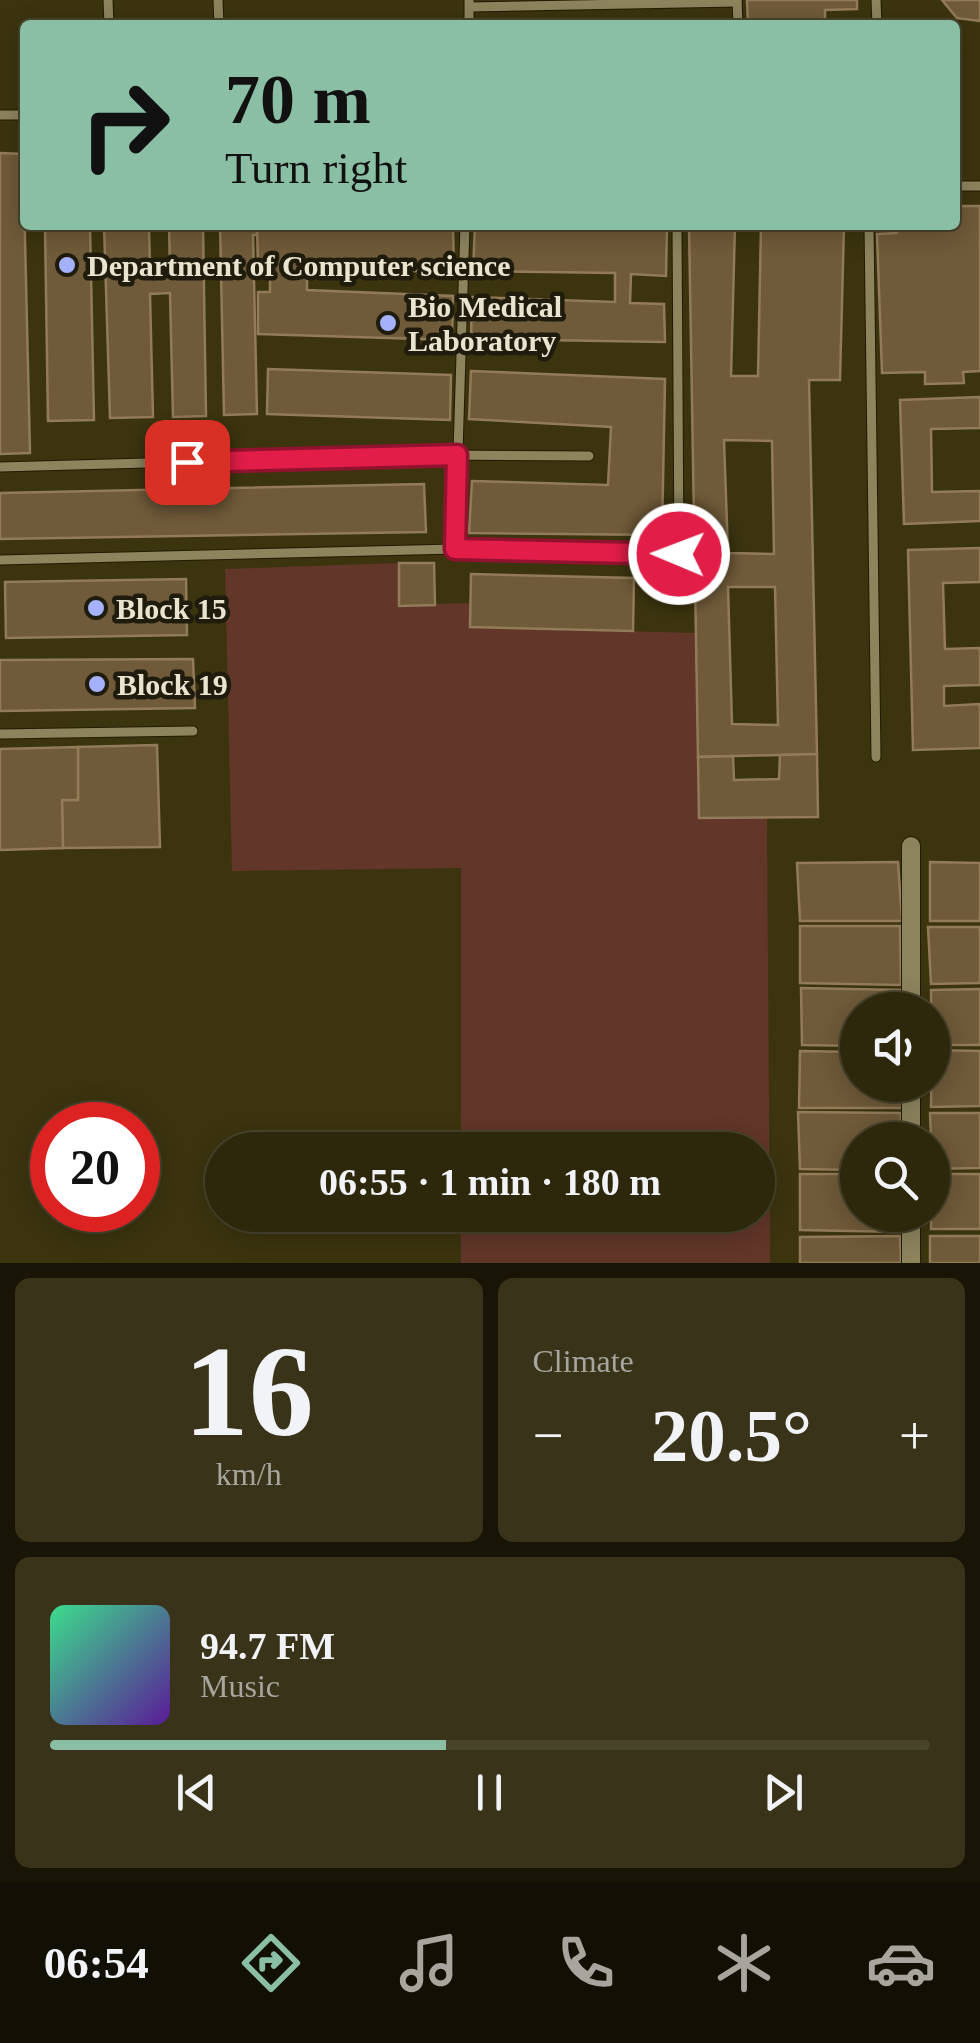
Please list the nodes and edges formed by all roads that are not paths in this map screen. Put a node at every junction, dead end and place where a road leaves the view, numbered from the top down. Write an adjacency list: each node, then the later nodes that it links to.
1 (737, 1): 2 (lane)
2 (470, 3)
3 (465, 230): 6 (lane)
4 (677, 230): 9 (lane)
5 (869, 230): 13 (lane)
6 (457, 455): 7 (lane); 8 (lane); 9 (lane)
7 (589, 456)
8 (0, 468)
9 (455, 549): 10 (lane)
10 (0, 560)
11 (193, 731): 12 (lane)
12 (0, 734)
13 (876, 757)
14 (911, 846): 15 (street)
15 (911, 992)
16 (911, 1232): 17 (street)
17 (911, 1263)

